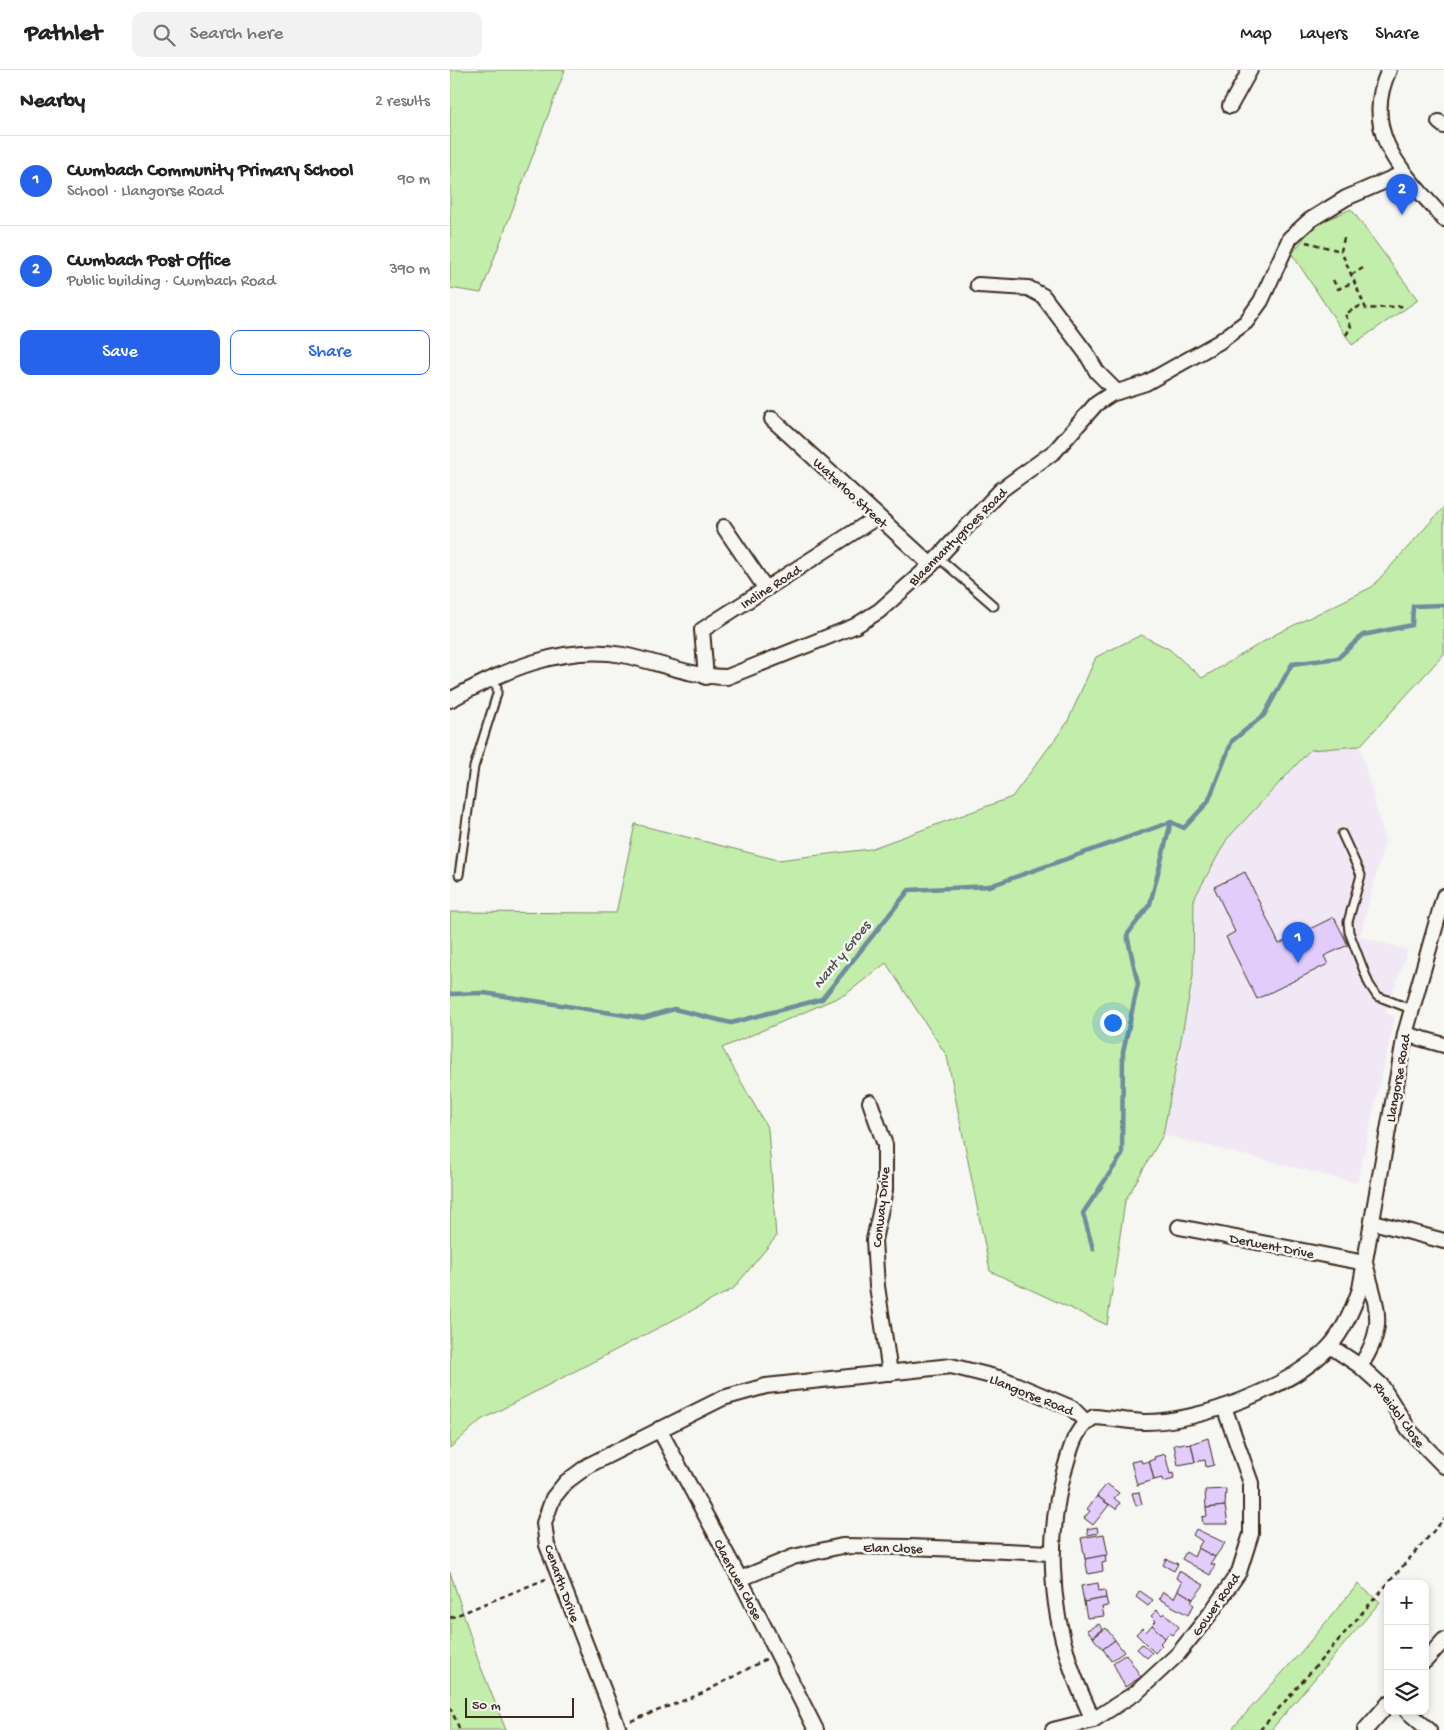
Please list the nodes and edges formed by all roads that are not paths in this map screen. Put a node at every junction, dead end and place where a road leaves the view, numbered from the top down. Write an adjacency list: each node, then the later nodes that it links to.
1 (1250, 70): 3 (street)
2 (1389, 70): 4 (street)
3 (1230, 106)
4 (1404, 173): 5 (street); 7 (street, Blaennantygroes Road)
5 (1444, 219)
6 (978, 285): 7 (street)
7 (1117, 392): 11 (street, Blaennantygroes Road)
8 (772, 419): 9 (street, Waterloo Street)
9 (877, 517): 11 (street, Waterloo Street); 12 (street, Incline Road)
10 (724, 527): 12 (street)
11 (934, 561): 13 (lane); 14 (street, Blaennantygroes Road)
12 (766, 589): 14 (street, Incline Road)
13 (994, 606)
14 (706, 677): 15 (street, Blaennantygroes Road)
15 (491, 678): 16 (street, Blaennantygroes Road); 18 (lane)
16 (450, 700)
17 (1342, 834): 20 (lane)
18 (459, 875)
19 (1444, 896): 20 (street, Llangorse Road)
20 (1411, 1009): 21 (street, Llangorse Road)
21 (1405, 1034): 22 (street); 24 (street, Llangorse Road)
22 (1444, 1045)
23 (870, 1102): 30 (street, Conway Drive)
24 (1373, 1222): 26 (street); 27 (street, Llangorse Road)
25 (1179, 1227): 27 (street, Derwent Drive)
26 (1444, 1241)
27 (1365, 1263): 28 (street, Llangorse Road); 29 (street, Llangorse Road)
28 (1330, 1346): 29 (street, Rheidol Close); 31 (street, Llangorse Road)
29 (1360, 1366): 34 (street, Rheidol Close)
30 (890, 1373): 32 (street, Llangorse Road); 33 (street, Llangorse Road)
31 (1224, 1407): 32 (street, Llangorse Road); 41 (street, Gower Road)
32 (1086, 1422): 35 (street)
33 (659, 1430): 36 (street, Claerwen Close); 42 (street, Cenarth Drive)
34 (1444, 1466)
35 (1052, 1553): 36 (street, Elan Close); 41 (street)
36 (740, 1579): 43 (street, Claerwen Close)
37 (1444, 1640): 38 (street)
38 (1429, 1657)
39 (1384, 1709): 45 (street)
40 (1412, 1715): 46 (street)
41 (1093, 1720): 44 (street, Gower Road)
42 (619, 1728)
43 (816, 1730)
44 (1053, 1730)
45 (1365, 1730)
46 (1429, 1730)

